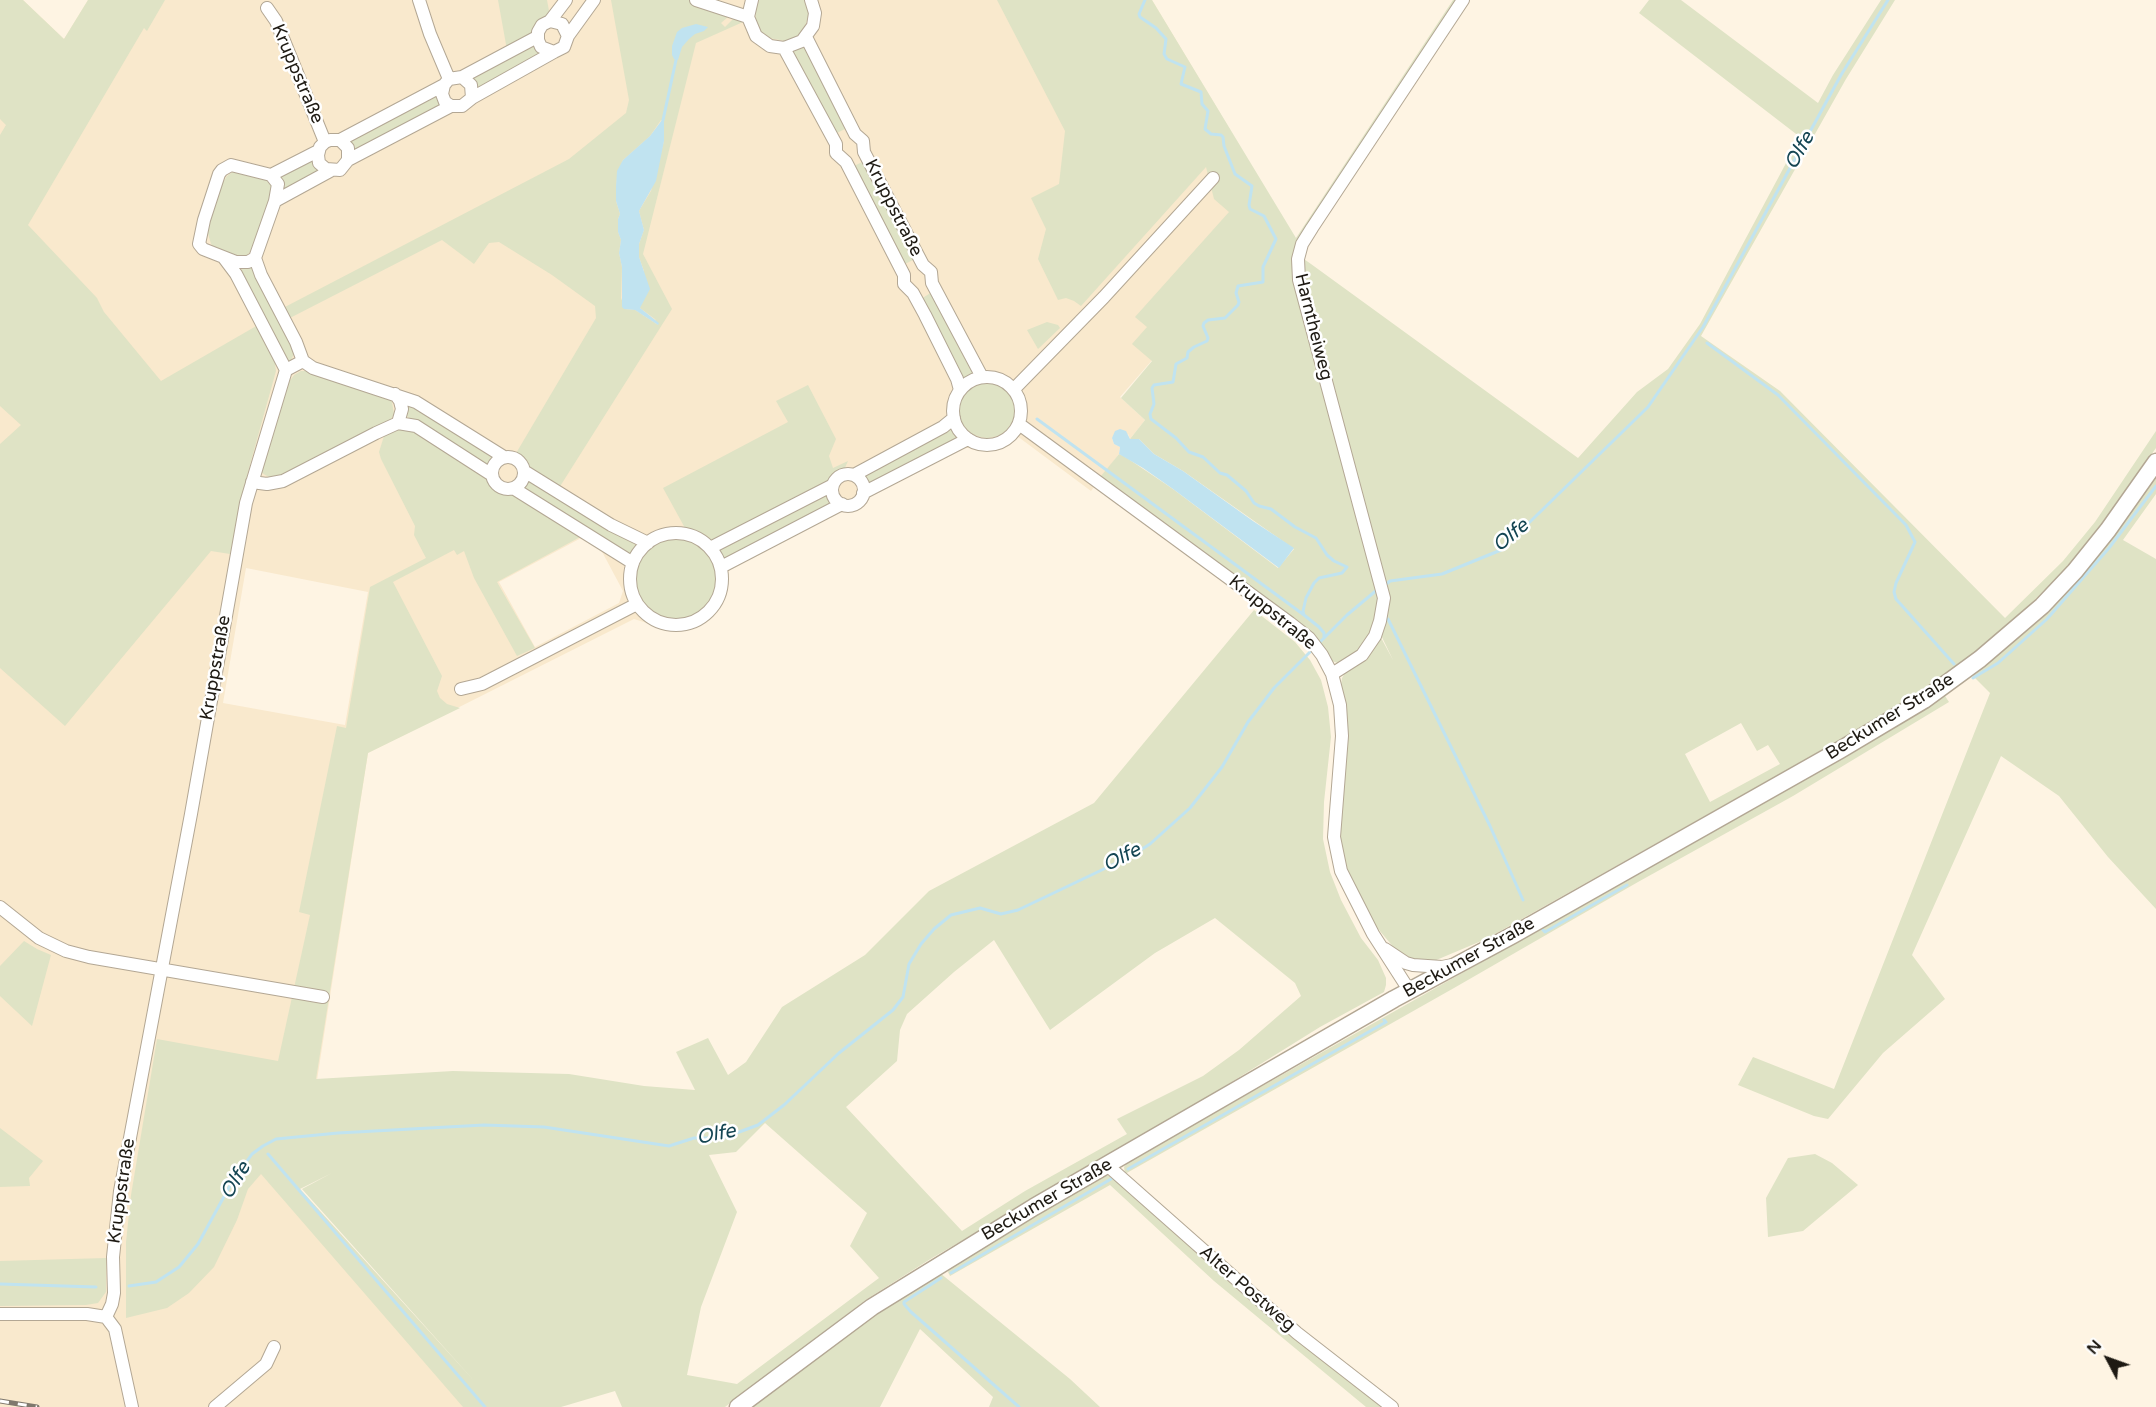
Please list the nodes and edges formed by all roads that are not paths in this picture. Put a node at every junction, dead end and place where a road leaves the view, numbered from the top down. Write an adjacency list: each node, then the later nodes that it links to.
1 (419, 0): 17 (street)
2 (566, 0): 10 (street, Kruppstraße)
3 (594, 0): 11 (street)
4 (696, 0): 9 (street)
5 (753, 0): 9 (street)
6 (811, 0): 13 (street)
7 (1463, 0): 62 (street, Harntheiweg)
8 (267, 8): 23 (street, Kruppstraße)
9 (748, 17): 14 (street)
10 (550, 21): 11 (street); 12 (street, Kruppstraße)
11 (568, 36): 15 (street)
12 (537, 37): 15 (street); 16 (street, Kruppstraße)
13 (806, 37): 14 (street); 20 (street, Kruppstraße)
14 (784, 48): 22 (street, Kruppstraße)
15 (554, 52): 18 (street)
16 (462, 77): 17 (street, Kruppstraße); 18 (street)
17 (446, 82): 19 (street); 21 (street, Kruppstraße)
18 (472, 98): 19 (street)
19 (451, 106): 25 (street)
20 (855, 134): 22 (street); 24 (street, Kruppstraße)
21 (340, 141): 23 (street, Kruppstraße); 25 (street, Kruppstraße)
22 (836, 144): 26 (street, Kruppstraße)
23 (322, 146): 27 (street, Kruppstraße); 28 (street, Kruppstraße)
24 (864, 152): 26 (street, Kruppstraße); 33 (street, Kruppstraße)
25 (348, 160): 27 (street)
26 (846, 162): 34 (street, Kruppstraße)
27 (330, 171): 30 (street)
28 (271, 176): 30 (street); 31 (street)
29 (1213, 178): 40 (street)
30 (275, 201): 32 (street)
31 (223, 258): 32 (street); 38 (street)
32 (255, 258): 37 (street)
33 (923, 265): 34 (street, Kruppstraße); 35 (street, Kruppstraße)
34 (904, 275): 36 (street, Kruppstraße)
35 (932, 283): 36 (street); 39 (street, Kruppstraße)
36 (913, 293): 41 (street, Kruppstraße)
37 (303, 361): 38 (street); 42 (street)
38 (286, 370): 52 (street, Kruppstraße)
39 (981, 377): 40 (street); 41 (street)
40 (1014, 389): 45 (street)
41 (960, 390): 43 (street)
42 (395, 394): 44 (street); 47 (street)
43 (954, 418): 46 (street); 51 (street)
44 (398, 423): 50 (street); 52 (street)
45 (1017, 427): 46 (street); 62 (street, Kruppstraße)
46 (968, 439): 55 (street)
47 (504, 457): 49 (street); 50 (street)
48 (2156, 462): 66 (main road, Beckumer Straße)
49 (524, 471): 54 (street); 57 (street)
50 (492, 475): 54 (street)
51 (854, 475): 53 (street); 55 (street)
52 (252, 482): 67 (street, Kruppstraße)
53 (833, 485): 56 (street); 58 (street)
54 (513, 488): 59 (street)
55 (863, 493): 56 (street)
56 (842, 504): 60 (street)
57 (648, 543): 58 (street); 59 (street)
58 (710, 548): 60 (street)
59 (633, 563): 61 (street)
60 (721, 567): 61 (street)
61 (638, 604): 63 (street)
62 (1332, 674): 65 (street, Kruppstraße)
63 (461, 689)
64 (0, 907): 67 (street)
65 (1381, 946): 66 (street); 68 (street, Kruppstraße)
66 (1461, 963): 68 (main road, Beckumer Straße)
67 (160, 970): 69 (street); 72 (street, Kruppstraße)
68 (1409, 990): 70 (main road, Beckumer Straße)
69 (323, 997)
70 (1107, 1165): 76 (main road, Beckumer Straße); 77 (street, Alter Postweg)
71 (0, 1314): 72 (street)
72 (106, 1317): 74 (street)
73 (274, 1347): 75 (street)
74 (132, 1407)
75 (215, 1407)
76 (738, 1407)
77 (1392, 1407)

